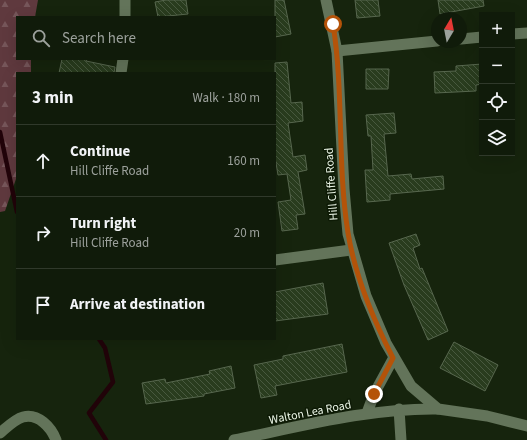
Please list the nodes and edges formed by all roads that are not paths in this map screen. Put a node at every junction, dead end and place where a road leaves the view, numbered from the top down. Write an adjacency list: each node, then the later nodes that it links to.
1 (124, 0): 3 (street)
2 (326, 0): 9 (street, Hill Cliffe Road)
3 (125, 16)
4 (527, 33): 5 (street)
5 (515, 34)
6 (479, 37): 7 (street)
7 (467, 38)
8 (431, 42): 9 (street)
9 (337, 51): 12 (street, Hill Cliffe Road)
10 (124, 60): 11 (street)
11 (121, 72)
12 (351, 250): 13 (street); 14 (street, Hill Cliffe Road)
13 (276, 260)
14 (393, 358): 16 (street, Hill Cliffe Road); 17 (street)
15 (399, 409): 16 (street, Walton Lea Road); 17 (street, Walton Lea Road); 22 (street)
16 (438, 409): 18 (street, Walton Lea Road)
17 (367, 414): 21 (street, Walton Lea Road)
18 (527, 426)
19 (0, 433): 20 (street)
20 (56, 440)
21 (234, 440)
22 (401, 440)

